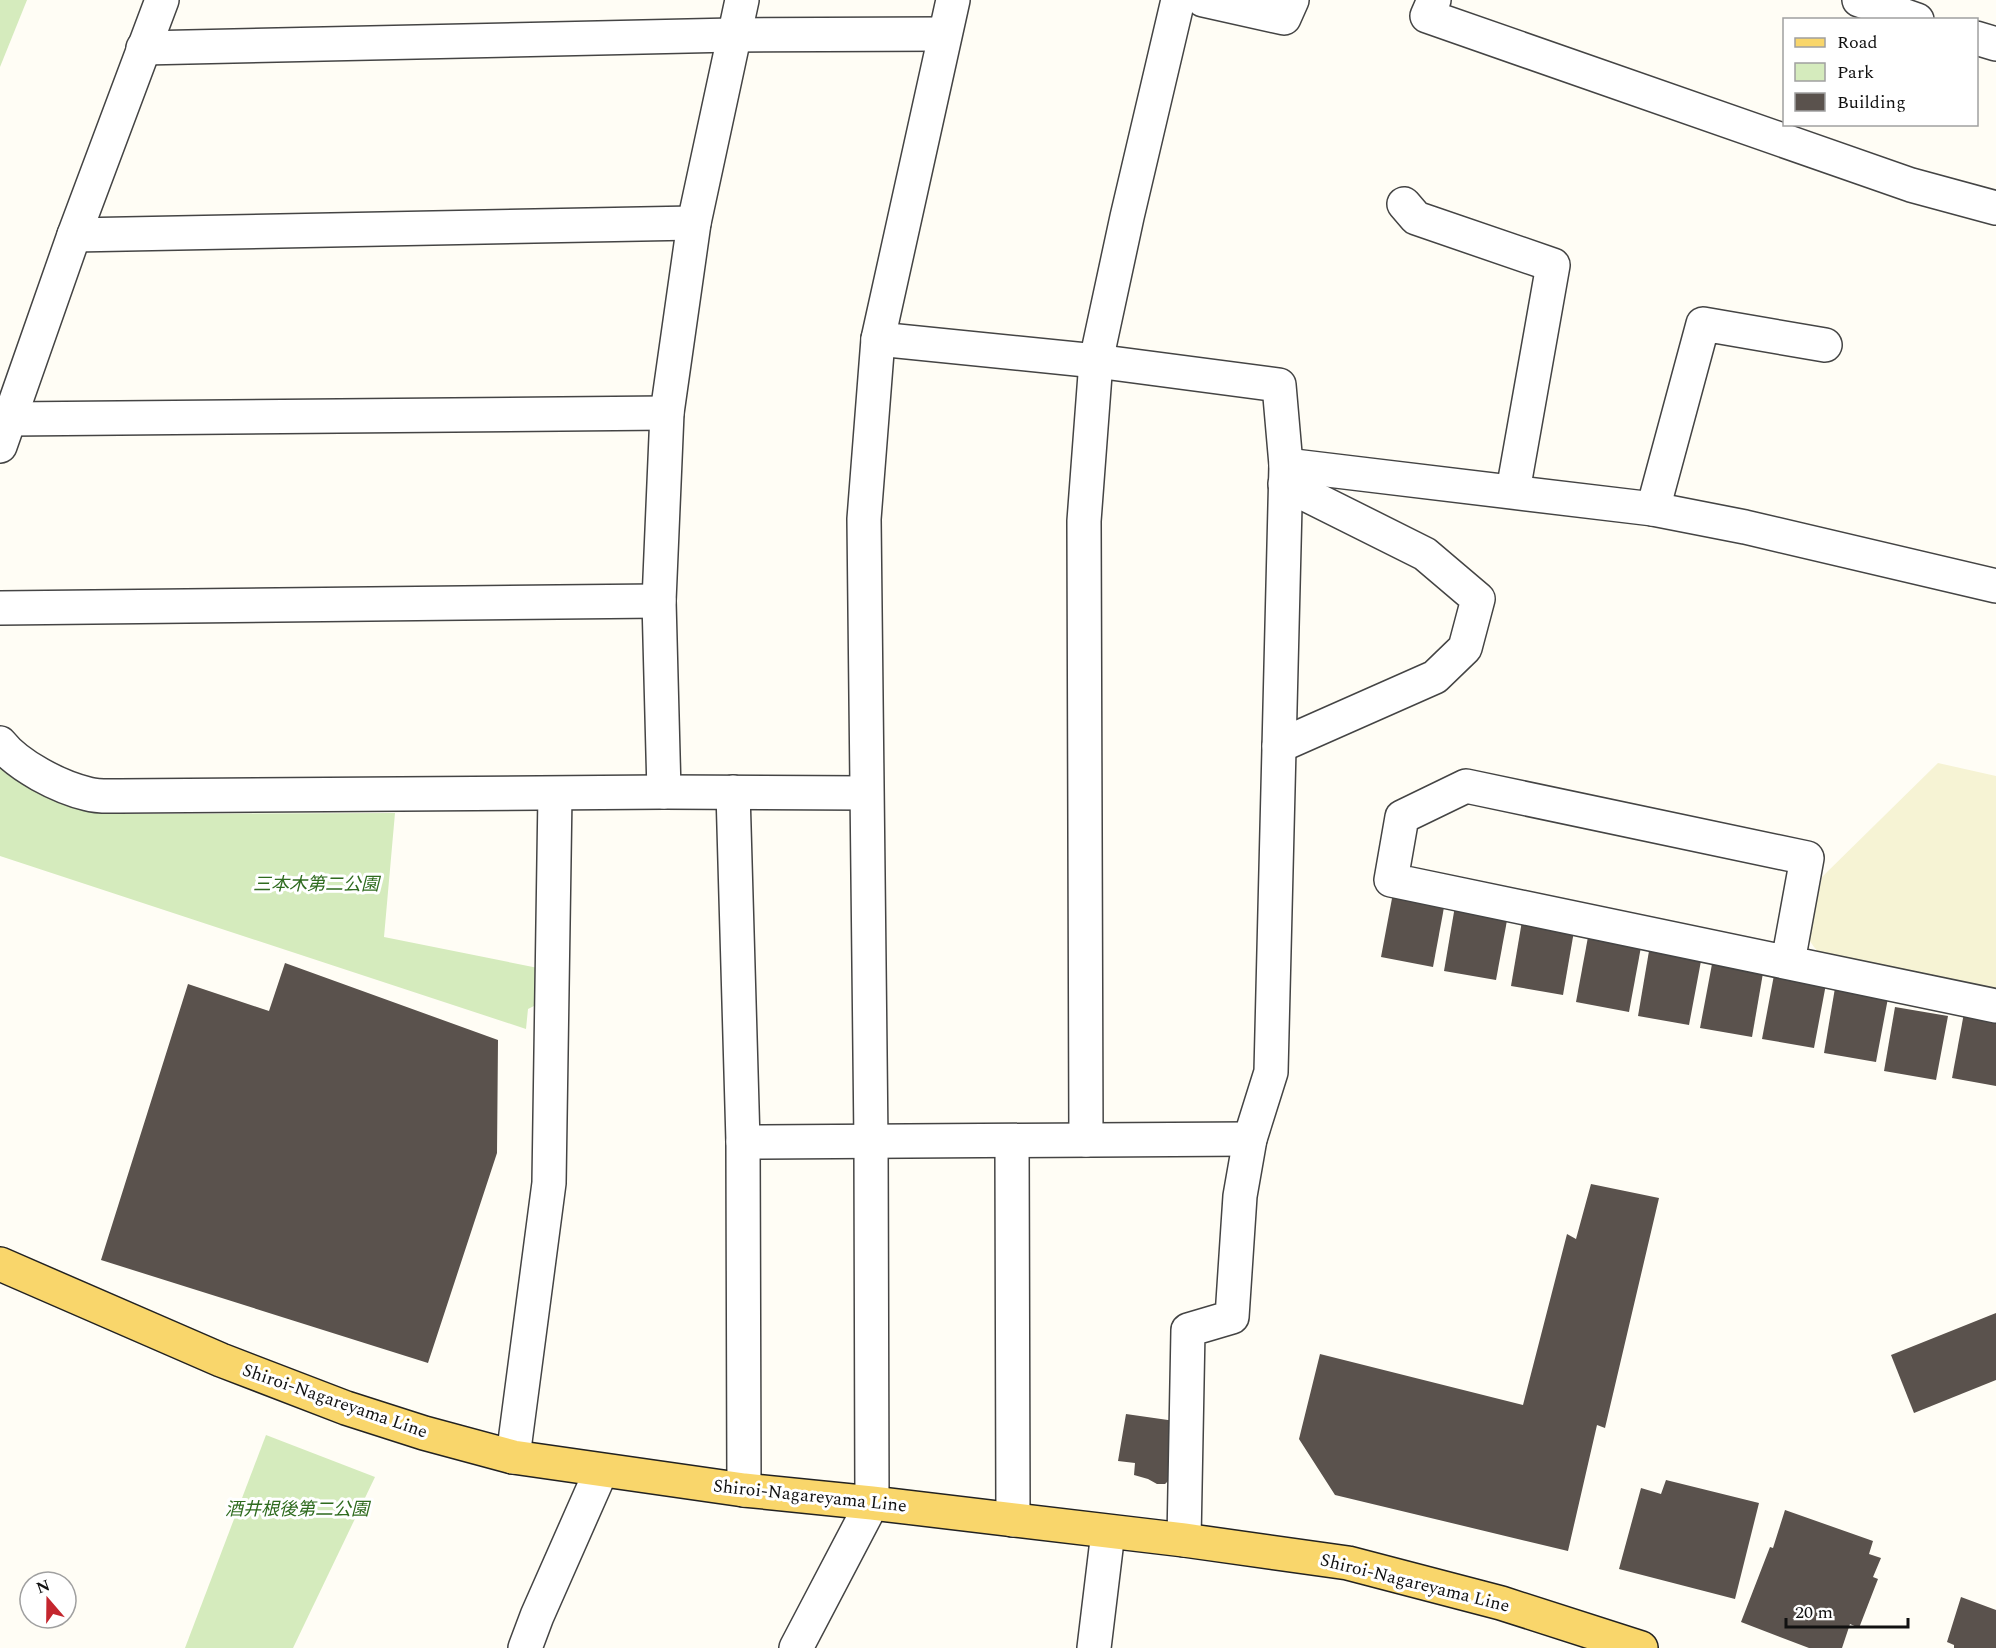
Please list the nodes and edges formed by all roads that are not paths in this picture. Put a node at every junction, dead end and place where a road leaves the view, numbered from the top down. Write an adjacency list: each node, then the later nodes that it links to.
1 (162, 0): 14 (street)
2 (742, 0): 11 (street)
3 (953, 0): 10 (street)
4 (1178, 0): 21 (street)
5 (1203, 0): 6 (street)
6 (1292, 0)
7 (1434, 0): 16 (street)
8 (1859, 0): 9 (street)
9 (1911, 18)
10 (944, 34): 11 (street); 19 (street)
11 (734, 35): 14 (street); 17 (street)
12 (1978, 38): 13 (street)
13 (1996, 44)
14 (142, 48): 18 (street)
15 (1404, 204): 25 (street)
16 (1996, 208)
17 (694, 222): 18 (street); 22 (street)
18 (74, 235): 23 (street)
19 (878, 339): 21 (street); 34 (street)
20 (1825, 345): 26 (street)
21 (1096, 361): 24 (street); 39 (street)
22 (668, 413): 23 (street); 28 (street)
23 (5, 433)
24 (1286, 474): 25 (street); 31 (street); 31 (street)
25 (1513, 491): 26 (street)
26 (1653, 509): 27 (street)
27 (1996, 586)
28 (659, 601): 29 (street); 32 (street)
29 (0, 608)
30 (0, 743): 35 (street)
31 (1279, 746): 38 (street)
32 (664, 792): 33 (street); 35 (street)
33 (734, 792): 34 (street); 41 (street)
34 (866, 793): 42 (street)
35 (555, 794): 44 (street)
36 (1788, 962): 36 (street); 37 (street)
37 (1996, 1006)
38 (1250, 1139): 39 (street); 50 (street)
39 (1086, 1140): 40 (street)
40 (1012, 1141): 42 (street); 48 (street)
41 (743, 1142): 42 (street); 46 (street)
42 (871, 1142): 47 (street)
43 (0, 1264): 44 (main road, Shiroi-Nagareyama Line)
44 (513, 1457): 45 (main road, Shiroi-Nagareyama Line)
45 (601, 1471): 46 (main road, Shiroi-Nagareyama Line); 51 (street)
46 (744, 1490): 47 (main road, Shiroi-Nagareyama Line)
47 (872, 1503): 48 (main road, Shiroi-Nagareyama Line); 52 (street)
48 (1013, 1520): 49 (main road, Shiroi-Nagareyama Line)
49 (1108, 1532): 50 (main road, Shiroi-Nagareyama Line); 53 (street)
50 (1184, 1540): 54 (main road, Shiroi-Nagareyama Line)
51 (525, 1648)
52 (796, 1648)
53 (1094, 1648)
54 (1641, 1648)

